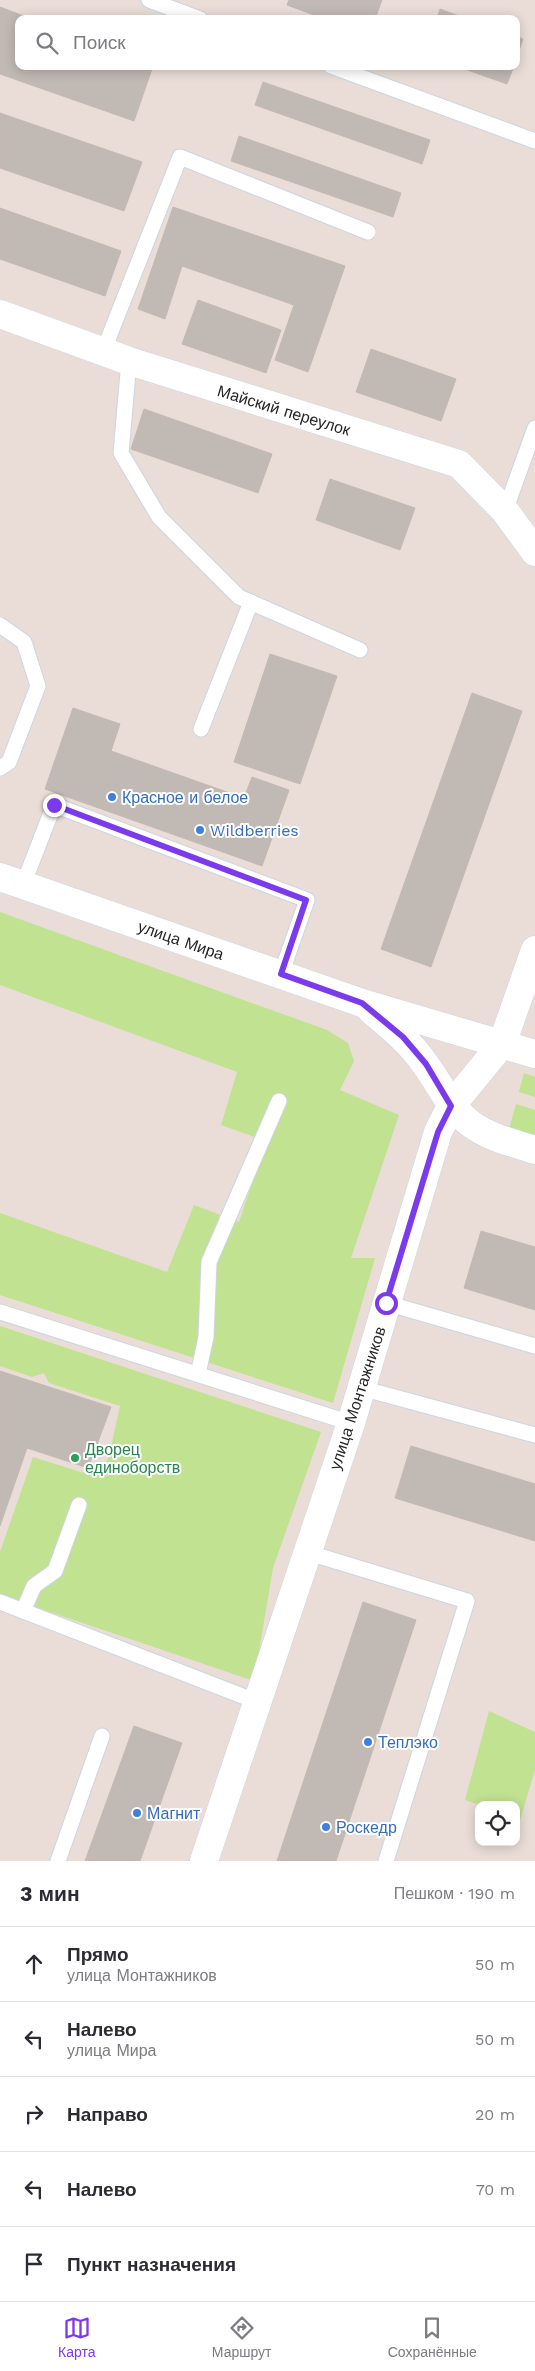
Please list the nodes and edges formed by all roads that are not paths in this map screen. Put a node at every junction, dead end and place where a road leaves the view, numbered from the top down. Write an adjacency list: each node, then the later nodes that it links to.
1 (149, 0): 2 (lane)
2 (189, 15)
3 (342, 70): 4 (lane)
4 (535, 141)
5 (368, 232): 7 (lane)
6 (0, 314): 7 (street, Майский переулок)
7 (103, 352): 8 (street, Майский переулок)
8 (129, 361): 10 (street, Майский переулок); 12 (lane)
9 (535, 428): 10 (lane)
10 (506, 510): 11 (street, Майский переулок)
11 (535, 552)
12 (251, 602): 14 (lane); 15 (lane)
13 (0, 625): 16 (lane)
14 (360, 650)
15 (200, 729)
16 (0, 768)
17 (12, 881): 19 (street, улица Мира); 19 (lane)
18 (535, 950): 21 (street, улица Монтажников)
19 (281, 974): 20 (street, улица Мира)
20 (362, 1003): 21 (street, улица Мира); 24 (street, улица Мира)
21 (502, 1044): 22 (street, улица Мира); 24 (street, улица Монтажников)
22 (535, 1054)
23 (279, 1101): 29 (lane)
24 (451, 1106): 25 (street, улица Мира); 26 (street, улица Монтажников)
25 (535, 1150)
26 (386, 1303): 28 (lane); 30 (street, улица Монтажников)
27 (0, 1312): 29 (lane)
28 (535, 1346)
29 (198, 1374): 31 (lane)
30 (361, 1388): 31 (street, улица Монтажников); 32 (lane)
31 (350, 1423): 34 (street, улица Монтажников)
32 (535, 1435)
33 (79, 1505): 36 (lane)
34 (306, 1552): 37 (street, улица Монтажников); 41 (lane)
35 (0, 1602): 36 (lane)
36 (23, 1611): 37 (lane)
37 (258, 1702): 40 (street, улица Монтажников)
38 (102, 1736): 39 (lane)
39 (58, 1861)
40 (204, 1861)
41 (386, 1861)

